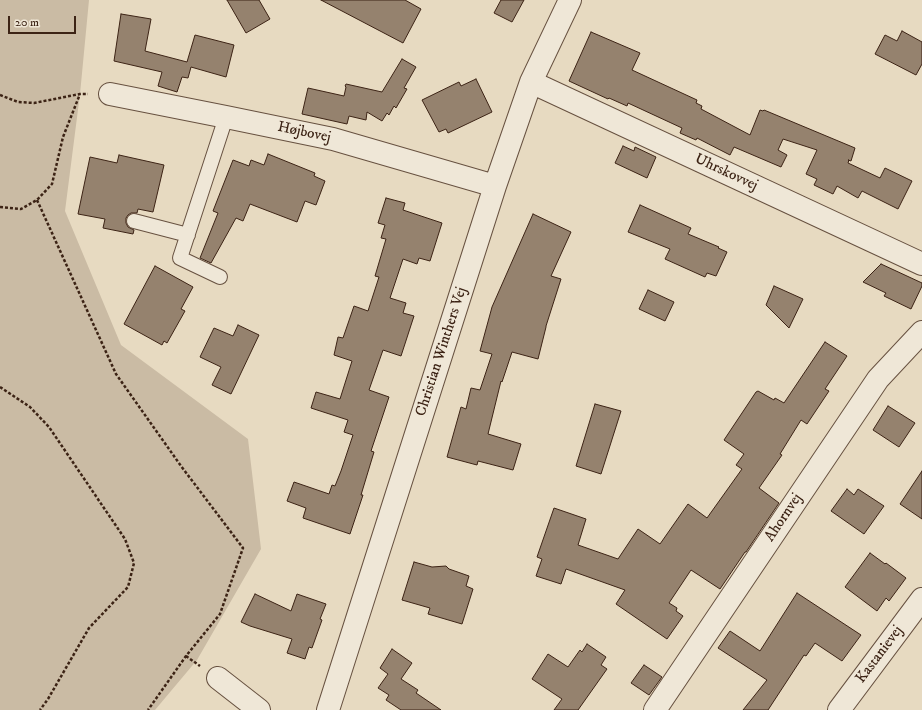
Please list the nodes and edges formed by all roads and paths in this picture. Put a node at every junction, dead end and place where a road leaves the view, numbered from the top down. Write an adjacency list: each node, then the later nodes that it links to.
1 (570, 0): 2 (street, Christian Winthers Vej)
2 (531, 82): 7 (street, Christian Winthers Vej); 12 (street, Uhrskovvej)
3 (80, 94): 4 (path); 5 (path); 8 (path)
4 (110, 94): 6 (street, Højbovej)
5 (0, 95)
6 (226, 117): 7 (street, Højbovej); 11 (lane)
7 (495, 186): 21 (street, Christian Winthers Vej)
8 (37, 200): 9 (path); 19 (path)
9 (0, 207)
10 (134, 221): 11 (lane)
11 (188, 235): 13 (lane)
12 (922, 264)
13 (220, 277)
14 (922, 332): 22 (street, Ahornvej)
15 (0, 387): 18 (path)
16 (922, 599): 23 (street, Kastanievej)
17 (218, 678): 20 (street)
18 (40, 710)
19 (148, 710)
20 (259, 710)
21 (328, 710)
22 (655, 710)
23 (839, 710)

